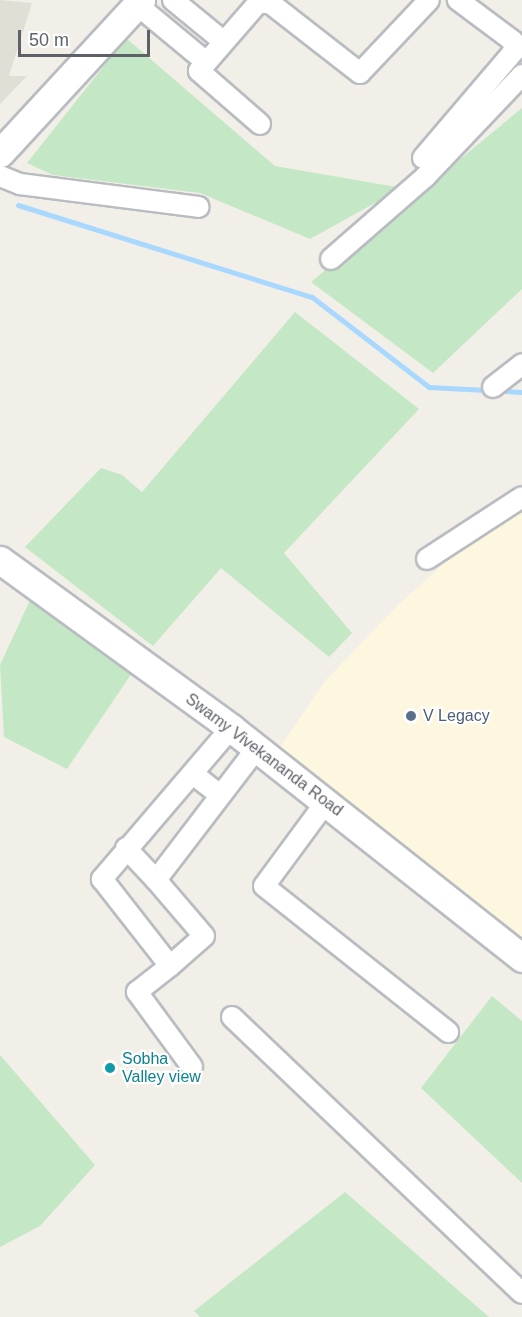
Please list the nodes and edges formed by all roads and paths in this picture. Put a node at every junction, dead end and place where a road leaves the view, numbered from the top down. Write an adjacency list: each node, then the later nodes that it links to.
1 (173, 0): 5 (street)
2 (429, 0): 5 (street)
3 (458, 0): 10 (street)
4 (138, 2): 6 (street); 9 (street)
5 (223, 41): 6 (street)
6 (205, 61): 8 (street)
7 (522, 75): 13 (street)
8 (260, 124)
9 (0, 153)
10 (423, 158)
11 (0, 176): 12 (street)
12 (199, 207)
13 (331, 259)
14 (522, 364): 15 (street)
15 (493, 387)
16 (522, 497): 17 (street)
17 (427, 559)
18 (0, 560): 19 (street, Swamy Vivekananda Road)
19 (231, 728): 20 (street, Swamy Vivekananda Road); 21 (street)
20 (257, 748): 22 (street); 23 (street, Swamy Vivekananda Road)
21 (193, 774): 22 (street); 24 (street)
22 (220, 795): 25 (street)
23 (326, 802): 26 (street, Swamy Vivekananda Road); 29 (street)
24 (126, 848): 25 (street); 27 (street)
25 (156, 880): 27 (street)
26 (522, 958)
27 (170, 966): 30 (street)
28 (232, 1017): 31 (street)
29 (448, 1032)
30 (192, 1067)
31 (522, 1293)

